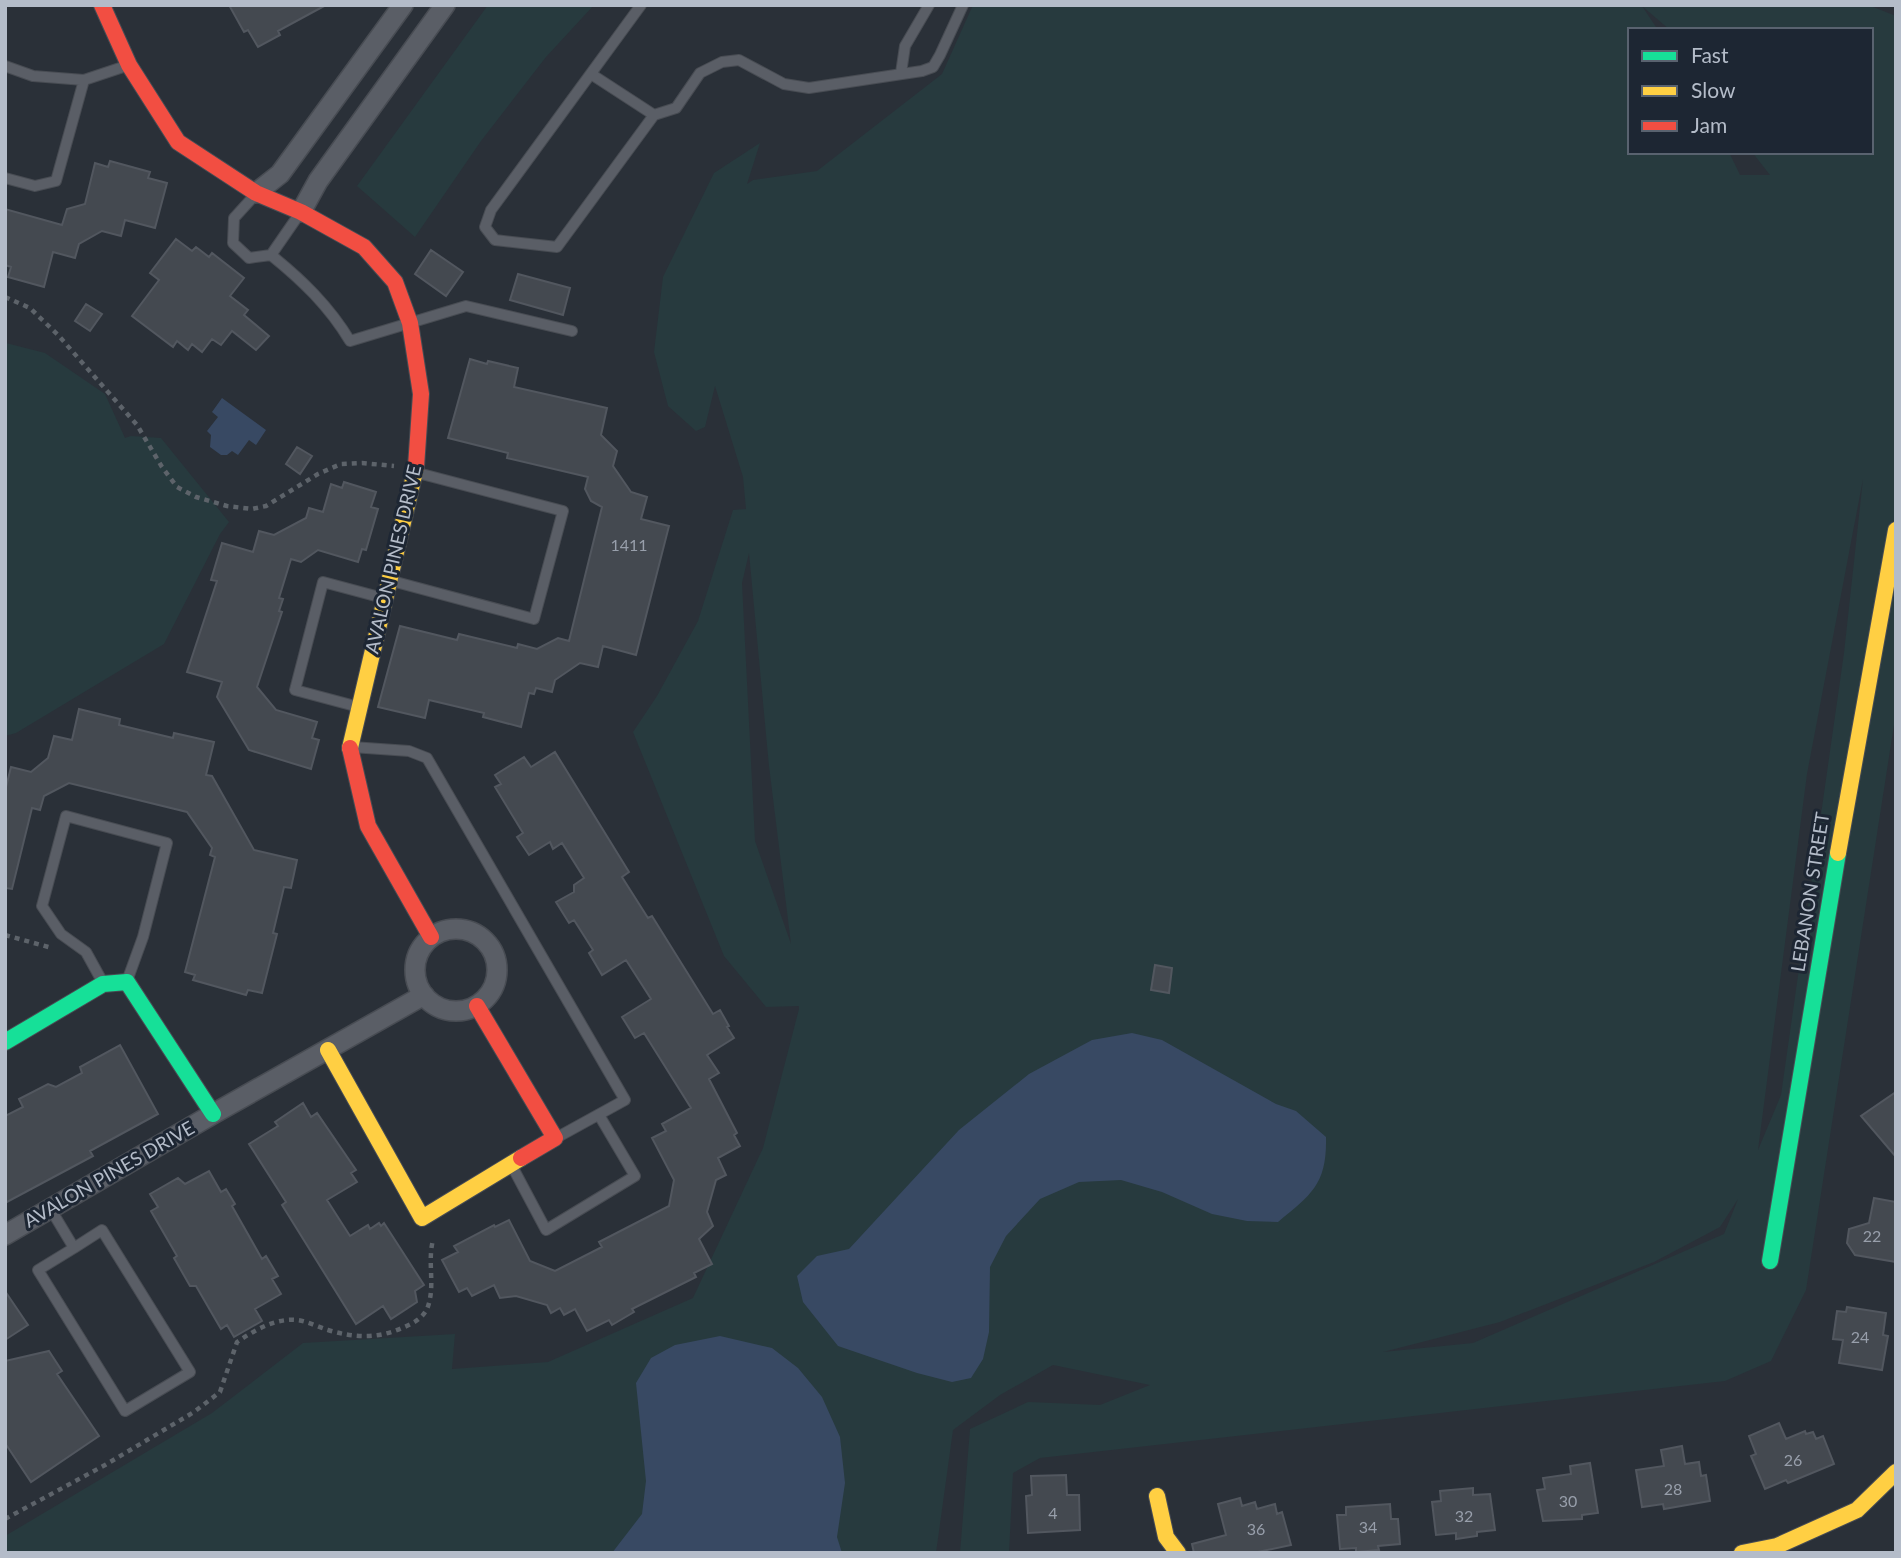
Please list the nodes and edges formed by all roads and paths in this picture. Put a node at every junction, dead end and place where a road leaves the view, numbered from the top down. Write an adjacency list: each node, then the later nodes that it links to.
1 (102, 5): 7 (street, AVALON PINES DRIVE)
2 (403, 5): 14 (street)
3 (445, 5): 15 (street)
4 (641, 5): 10 (lane)
5 (929, 5): 9 (lane)
6 (963, 5): 9 (lane)
7 (129, 65): 11 (lane); 14 (street, AVALON PINES DRIVE)
8 (5, 66): 11 (lane)
9 (901, 73): 12 (lane)
10 (591, 74): 12 (lane); 12 (lane)
11 (84, 80): 13 (lane)
12 (654, 115)
13 (5, 178)
14 (256, 193): 15 (street, AVALON PINES DRIVE); 16 (lane)
15 (301, 212): 16 (lane); 18 (street, AVALON PINES DRIVE)
16 (271, 255): 18 (lane)
17 (5, 297): 20 (path)
18 (410, 323): 19 (lane); 21 (street, AVALON PINES DRIVE)
19 (572, 331)
20 (398, 467)
21 (416, 472): 23 (street, AVALON PINES DRIVE); 23 (lane)
22 (1896, 530): 44 (street, LEBANON STREET)
23 (388, 580): 24 (street, AVALON PINES DRIVE)
24 (384, 598): 25 (street, AVALON PINES DRIVE); 25 (lane)
25 (357, 707): 26 (street, AVALON PINES DRIVE)
26 (349, 746): 28 (street, AVALON PINES DRIVE); 37 (lane)
27 (5, 934): 29 (path)
28 (431, 937): 32 (street); 33 (street)
29 (61, 954)
30 (127, 982): 31 (street); 31 (lane); 36 (street, AVALON PINES DRIVE)
31 (103, 984): 34 (street)
32 (424, 995): 33 (street); 35 (street, AVALON PINES DRIVE)
33 (477, 1006): 38 (street)
34 (5, 1042)
35 (328, 1051): 36 (street, AVALON PINES DRIVE); 41 (street)
36 (213, 1114): 40 (street, AVALON PINES DRIVE)
37 (599, 1115): 38 (lane); 39 (lane)
38 (555, 1138): 39 (street)
39 (511, 1164): 41 (street)
40 (50, 1208): 42 (street, AVALON PINES DRIVE); 43 (lane)
41 (428, 1215): 47 (path)
42 (5, 1235)
43 (74, 1248): 43 (lane)
44 (1770, 1261)
45 (1896, 1472): 49 (street)
46 (1157, 1496): 48 (street)
47 (5, 1519)
48 (1178, 1553)
49 (1742, 1553)

